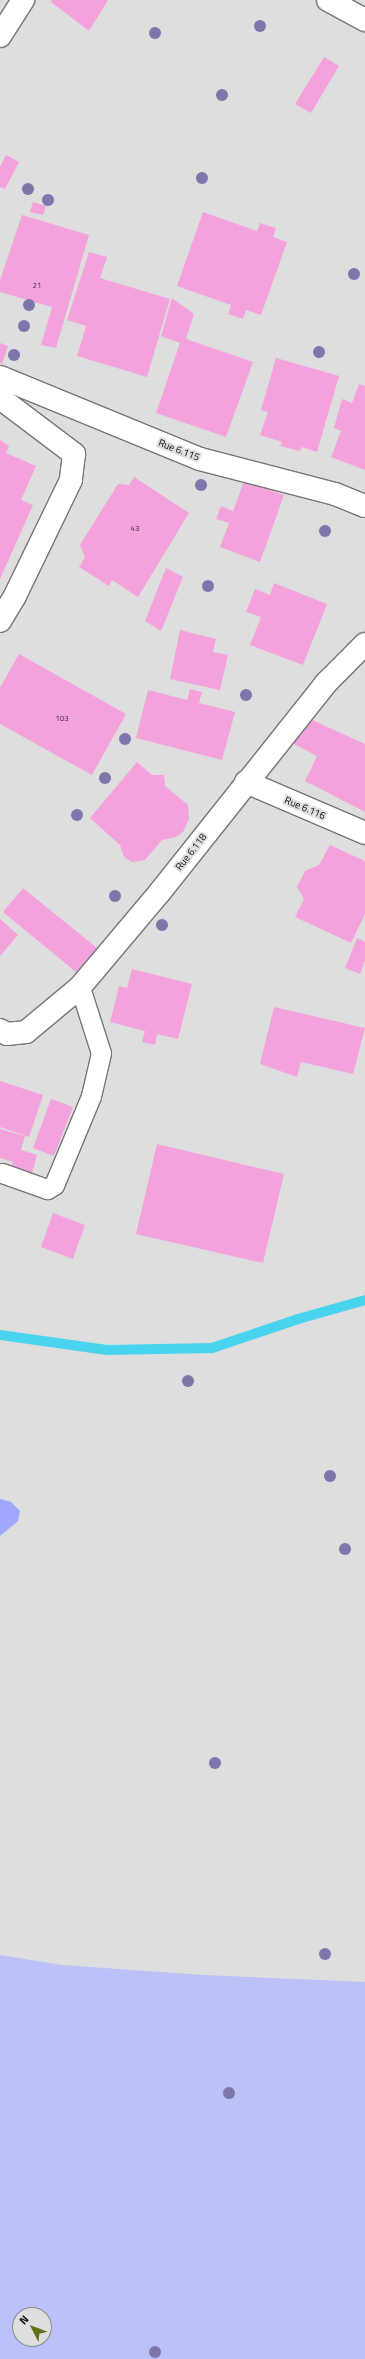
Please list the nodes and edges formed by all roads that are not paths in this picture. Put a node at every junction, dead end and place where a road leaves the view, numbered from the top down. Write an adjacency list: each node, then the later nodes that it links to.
1 (23, 0): 4 (street)
2 (328, 0): 3 (street)
3 (365, 20)
4 (0, 36)
5 (0, 377): 7 (street, Rue 6.115)
6 (0, 398): 8 (street)
7 (365, 506)
8 (0, 621)
9 (365, 644): 10 (street, Rue 6.118)
10 (246, 782): 11 (street, Rue 6.116); 12 (street, Rue 6.118)
11 (365, 833)
12 (80, 987): 13 (street, Rue 6.118); 14 (lane)
13 (0, 1030)
14 (2, 1172)

